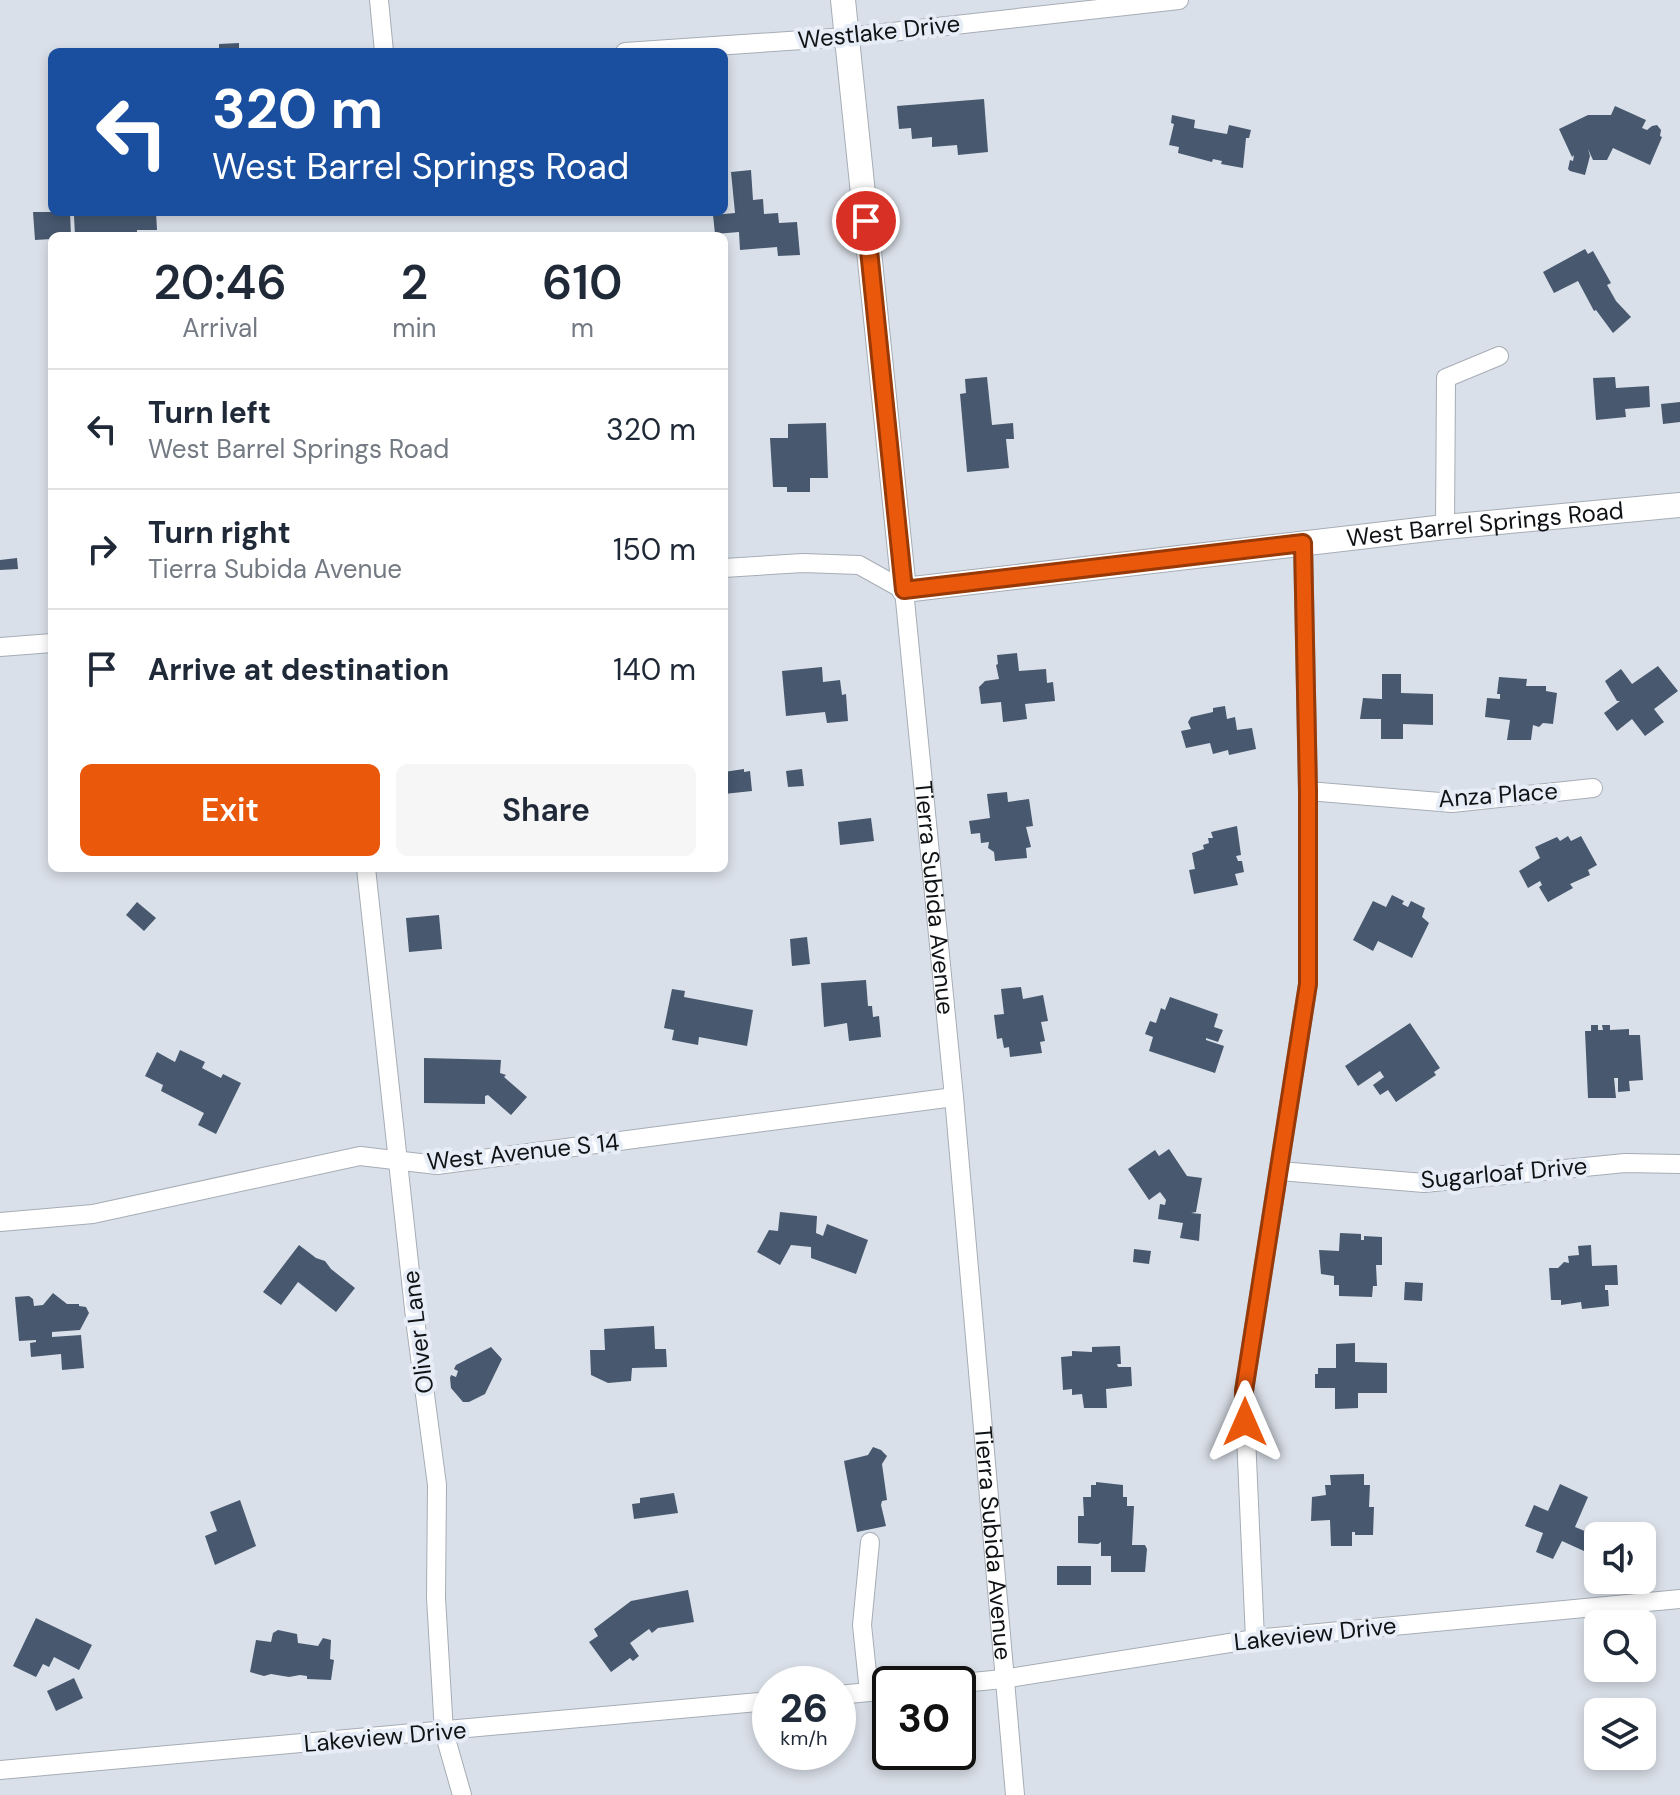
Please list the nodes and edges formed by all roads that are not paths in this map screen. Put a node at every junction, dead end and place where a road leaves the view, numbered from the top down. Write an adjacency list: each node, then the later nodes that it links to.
1 (379, 0): 5 (street)
2 (843, 0): 4 (street, Tierra Subida Avenue)
3 (1179, 0): 4 (street, Westlake Drive)
4 (847, 37): 6 (street, Westlake Drive); 12 (street, Tierra Subida Avenue)
5 (384, 48)
6 (684, 48)
7 (1499, 356): 9 (street)
8 (1680, 505): 9 (street, West Barrel Springs Road)
9 (1445, 527): 10 (street, West Barrel Springs Road)
10 (1303, 543): 12 (street, West Barrel Springs Road); 16 (street)
11 (728, 568): 12 (street)
12 (904, 590): 18 (street, Tierra Subida Avenue)
13 (48, 643): 14 (street)
14 (0, 647)
15 (1593, 788): 16 (street, Anza Place)
16 (1308, 791): 21 (street)
17 (366, 872): 19 (street, Oliver Lane)
18 (954, 1097): 19 (street, West Avenue S 14); 26 (street, Tierra Subida Avenue)
19 (399, 1162): 22 (street, West Avenue S 14); 32 (street, Oliver Lane)
20 (1680, 1164): 21 (street, Sugarloaf Drive)
21 (1280, 1171): 25 (street)
22 (0, 1222)
23 (870, 1542): 28 (street)
24 (1680, 1599): 25 (street, Lakeview Drive)
25 (1255, 1639): 26 (street, Lakeview Drive)
26 (1003, 1679): 27 (street, Lakeview Drive); 35 (street, Tierra Subida Avenue)
27 (976, 1682)
28 (869, 1692): 29 (street); 30 (street)
29 (872, 1692)
30 (856, 1693)
31 (752, 1703): 32 (street, Lakeview Drive)
32 (444, 1732): 33 (street, Lakeview Drive); 34 (street, Oliver Lane)
33 (0, 1770)
34 (462, 1795)
35 (1015, 1795)

